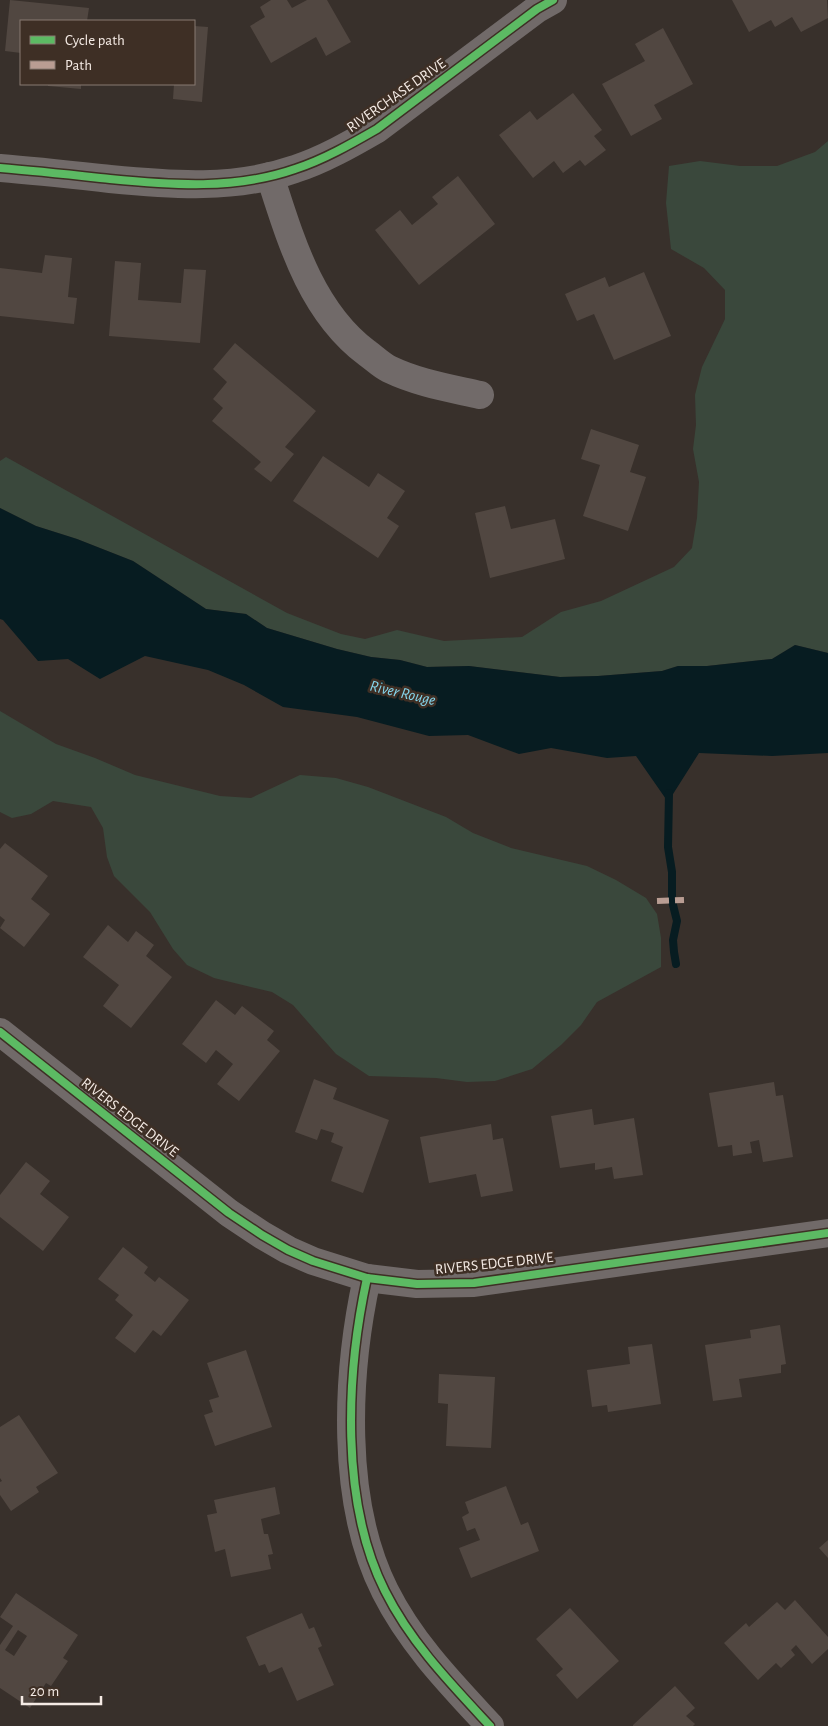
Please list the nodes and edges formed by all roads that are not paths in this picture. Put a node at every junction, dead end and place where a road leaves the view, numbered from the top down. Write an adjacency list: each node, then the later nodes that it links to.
1 (553, 0): 3 (street, RIVERCHASE DRIVE)
2 (0, 168): 3 (street, RIVERCHASE DRIVE)
3 (270, 176): 4 (street)
4 (480, 395)
5 (0, 1032): 7 (street, RIVERS EDGE DRIVE)
6 (828, 1233): 7 (street, RIVERS EDGE DRIVE)
7 (367, 1278): 8 (street)
8 (490, 1726)

